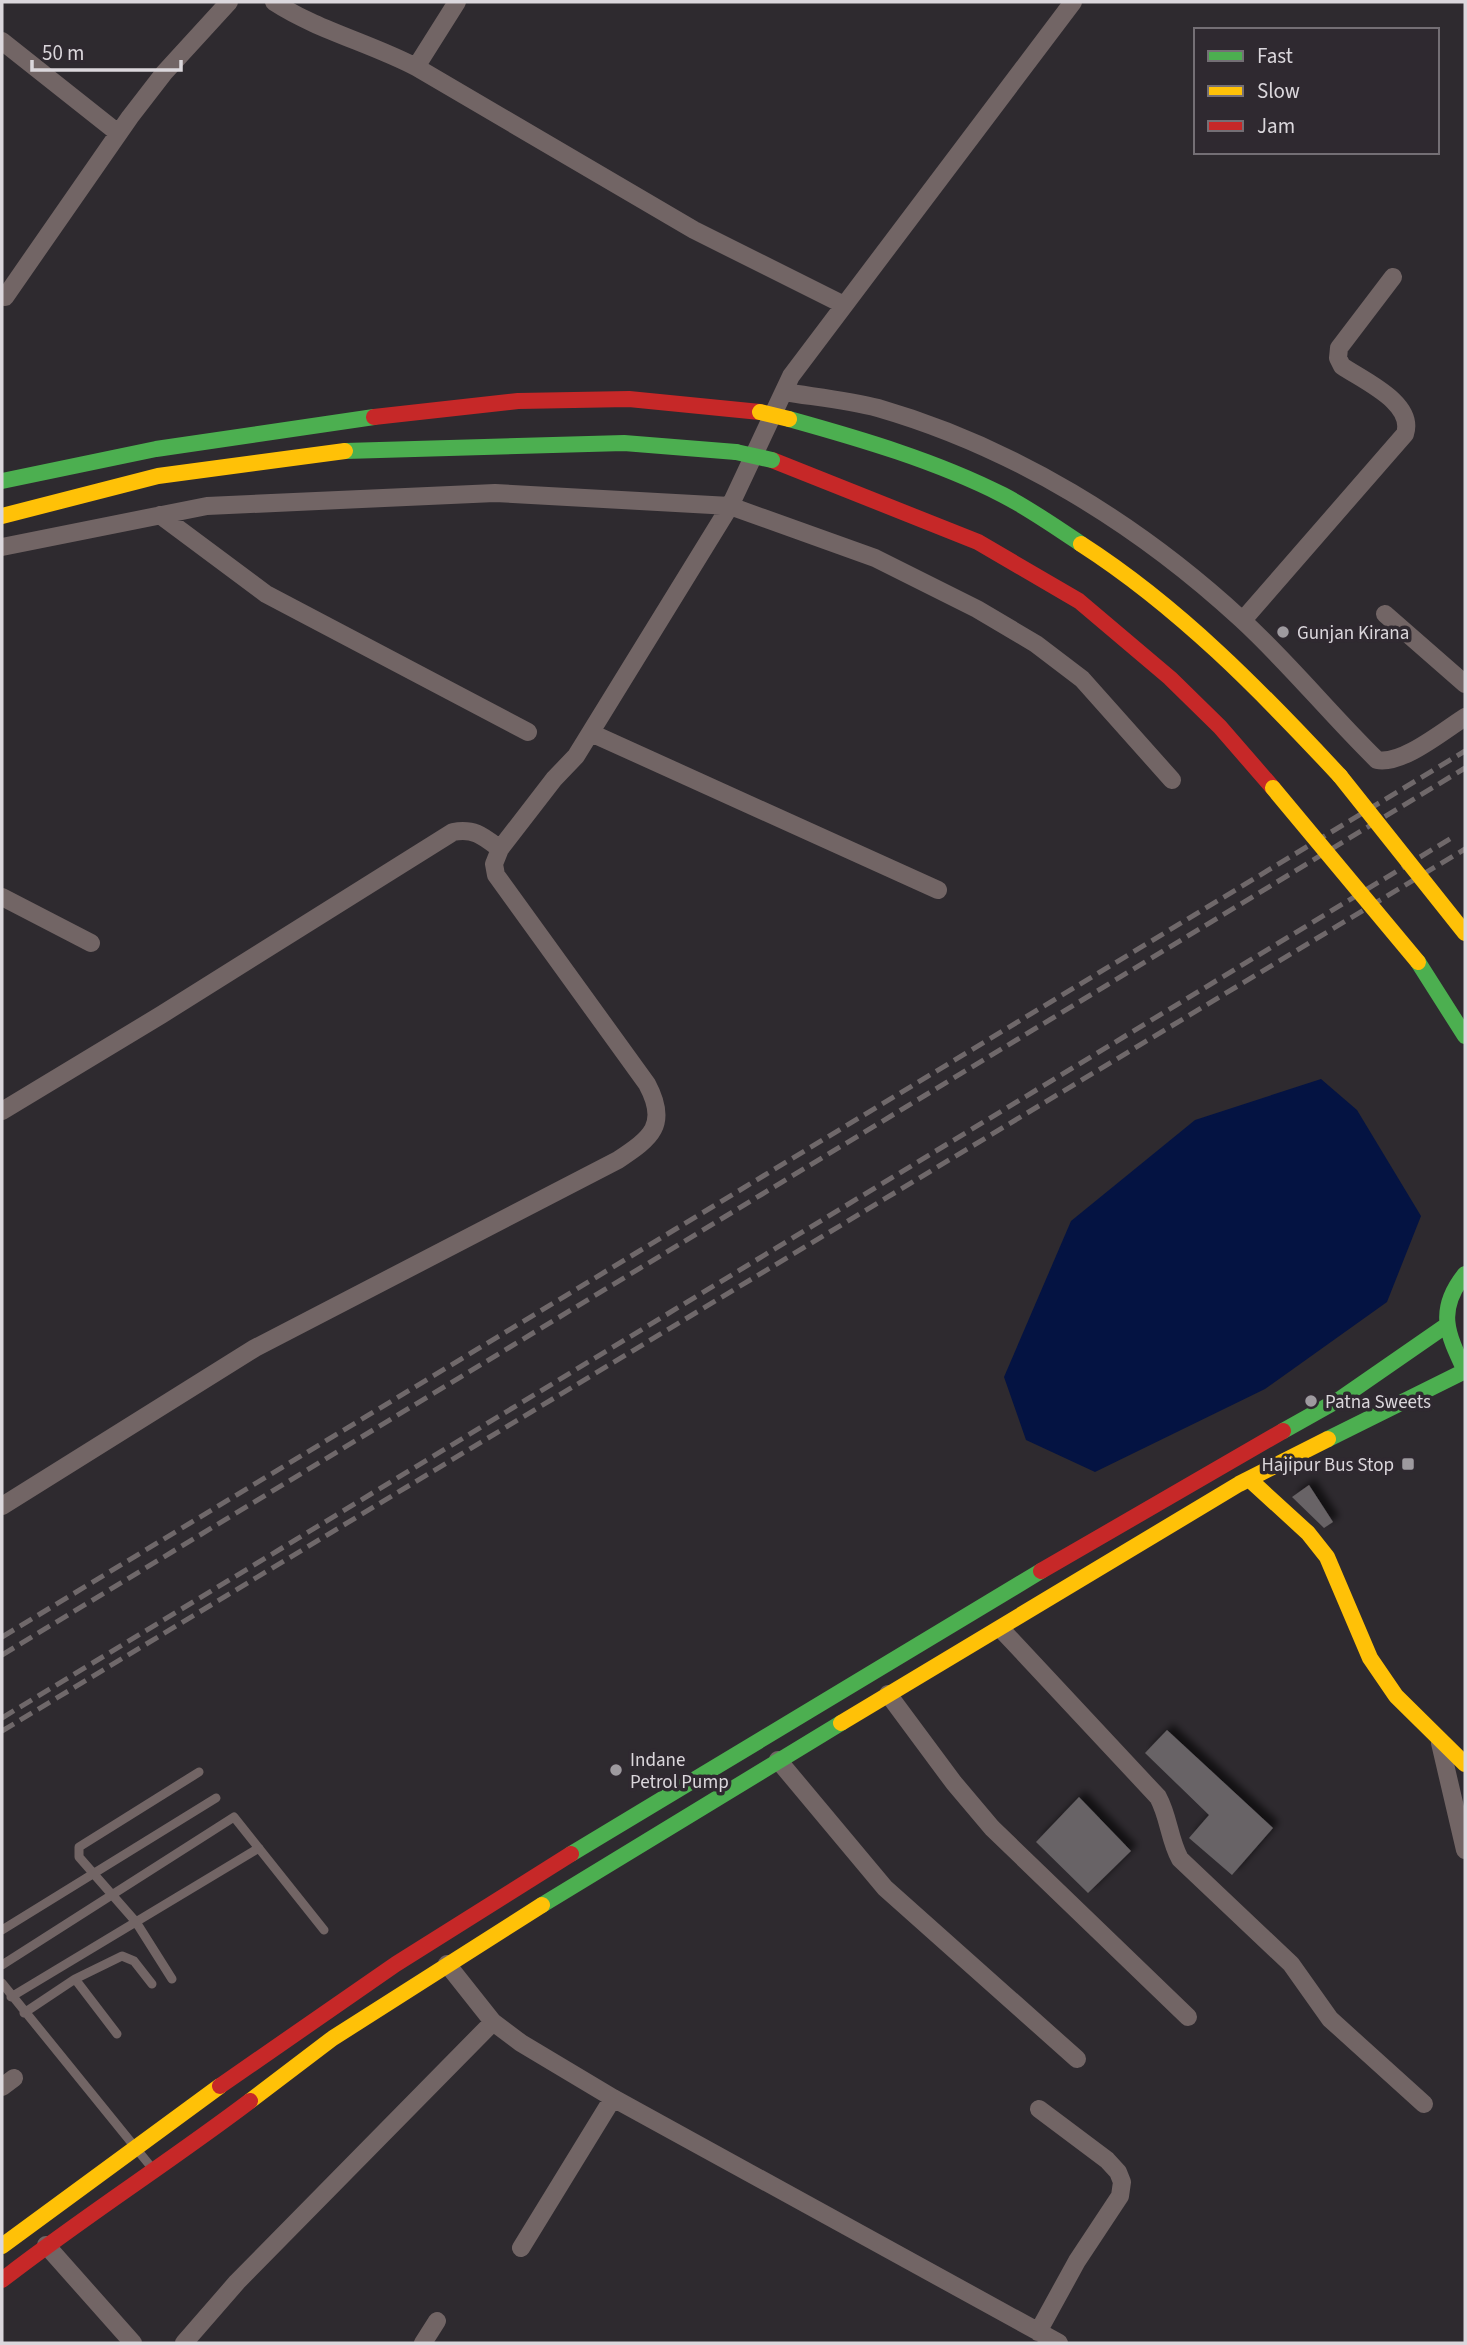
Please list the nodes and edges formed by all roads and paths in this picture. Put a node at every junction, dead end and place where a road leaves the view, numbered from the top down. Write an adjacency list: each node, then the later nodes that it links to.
1 (229, 2): 7 (street)
2 (274, 2): 6 (street)
3 (457, 2): 6 (street)
4 (1073, 2): 10 (street)
5 (2, 41): 7 (street)
6 (416, 66): 10 (street)
7 (118, 133): 9 (street)
8 (1392, 277): 18 (street)
9 (5, 297)
10 (844, 305): 11 (street)
11 (784, 392): 13 (street); 18 (street)
12 (2, 481): 27 (main road, bridge)
13 (730, 506): 14 (street); 22 (street); 23 (street)
14 (160, 515): 16 (street); 21 (street)
15 (2, 516): 29 (main road, bridge)
16 (2, 547)
17 (1385, 614): 19 (street)
18 (1243, 620): 20 (street)
19 (1465, 684)
20 (1465, 718)
21 (528, 732)
22 (591, 733): 24 (street); 25 (street)
23 (1172, 780)
24 (500, 849): 30 (street); 35 (street)
25 (937, 890)
26 (2, 897): 28 (street)
27 (1465, 933)
28 (91, 943)
29 (1465, 1036)
30 (2, 1111)
31 (1465, 1275): 32 (main road)
32 (1444, 1327): 33 (main road); 43 (main road)
33 (1465, 1371): 34 (main road)
34 (1249, 1479): 36 (main road); 38 (main road)
35 (2, 1506)
36 (1001, 1629): 37 (main road); 65 (street)
37 (888, 1694): 39 (main road); 60 (street)
38 (1439, 1740): 40 (main road); 45 (street)
39 (778, 1760): 46 (main road); 63 (street)
40 (1465, 1764)
41 (199, 1772): 47 (lane)
42 (216, 1798): 47 (lane)
43 (594, 1842): 46 (main road); 67 (main road)
44 (259, 1848): 48 (lane); 49 (lane); 51 (lane)
45 (1465, 1850)
46 (606, 1864): 52 (main road)
47 (96, 1873): 48 (lane); 50 (lane)
48 (111, 1895): 49 (lane); 53 (lane)
49 (136, 1922): 55 (lane); 58 (lane)
50 (2, 1930)
51 (324, 1930)
52 (447, 1964): 61 (street); 68 (main road)
53 (2, 1965)
54 (75, 1979): 57 (lane); 59 (lane); 62 (lane)
55 (172, 1979)
56 (2, 1983): 58 (lane)
57 (152, 1984)
58 (11, 1997): 59 (lane)
59 (24, 2012): 67 (lane)
60 (1188, 2017)
61 (494, 2022): 64 (street); 76 (street)
62 (117, 2034)
63 (1077, 2059)
64 (613, 2098): 71 (street); 74 (street)
65 (1424, 2104)
66 (1039, 2109): 74 (street)
67 (135, 2149): 68 (lane); 70 (main road)
68 (153, 2170): 69 (main road)
69 (46, 2245): 72 (main road); 75 (street)
70 (2, 2246)
71 (521, 2248)
72 (2, 2280)
73 (437, 2321): 77 (street)
74 (1038, 2332): 78 (street)
75 (133, 2343)
76 (184, 2343)
77 (423, 2343)
78 (1059, 2343)

